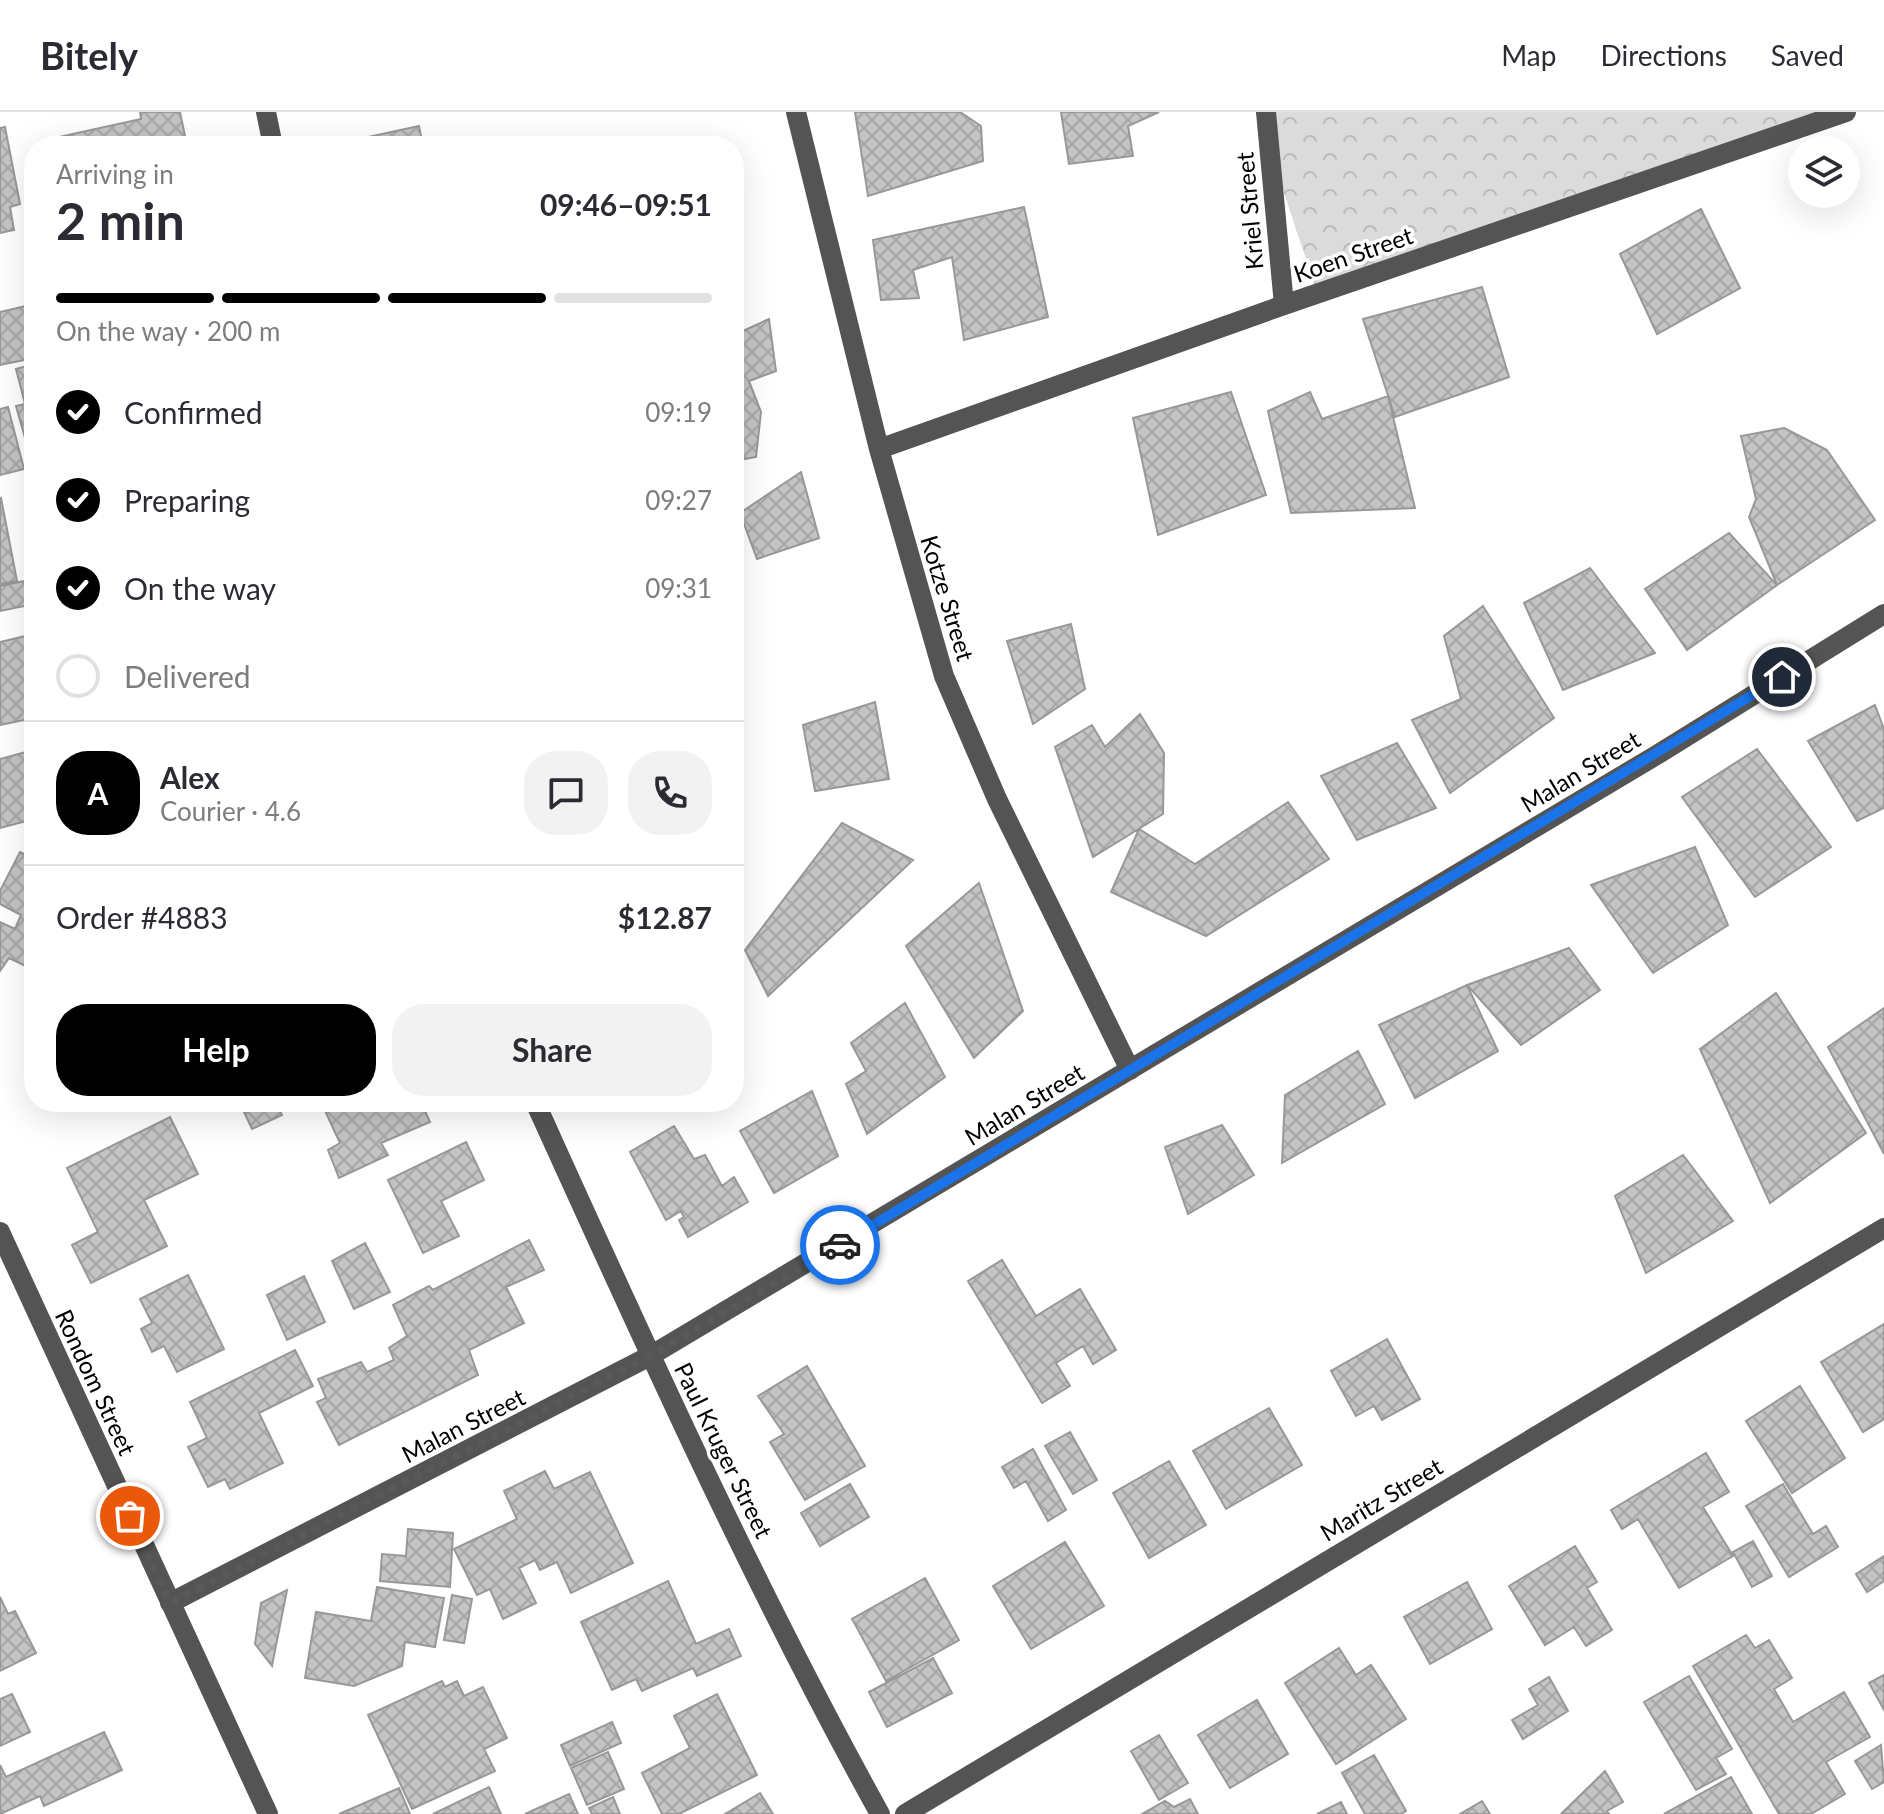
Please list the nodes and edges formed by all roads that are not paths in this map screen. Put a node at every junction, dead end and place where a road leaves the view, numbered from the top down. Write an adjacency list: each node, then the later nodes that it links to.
1 (266, 112): 5 (street)
2 (796, 112): 7 (street, Kotze Street)
3 (1266, 112): 6 (street, Kriel Street)
4 (1846, 112): 6 (street, Koen Street)
5 (271, 136)
6 (1284, 305): 7 (street, Koen Street)
7 (879, 449): 9 (street, Kotze Street)
8 (1884, 614): 9 (street, Malan Street)
9 (1130, 1070): 13 (street, Malan Street)
10 (540, 1112): 13 (street, Paul Kruger Street)
11 (1884, 1228): 17 (street, Maritz Street)
12 (0, 1232): 14 (street, Rondom Street)
13 (650, 1356): 14 (street, Malan Street); 16 (street, Paul Kruger Street)
14 (170, 1603): 15 (street, Rondom Street)
15 (268, 1814)
16 (880, 1814)
17 (905, 1814)

